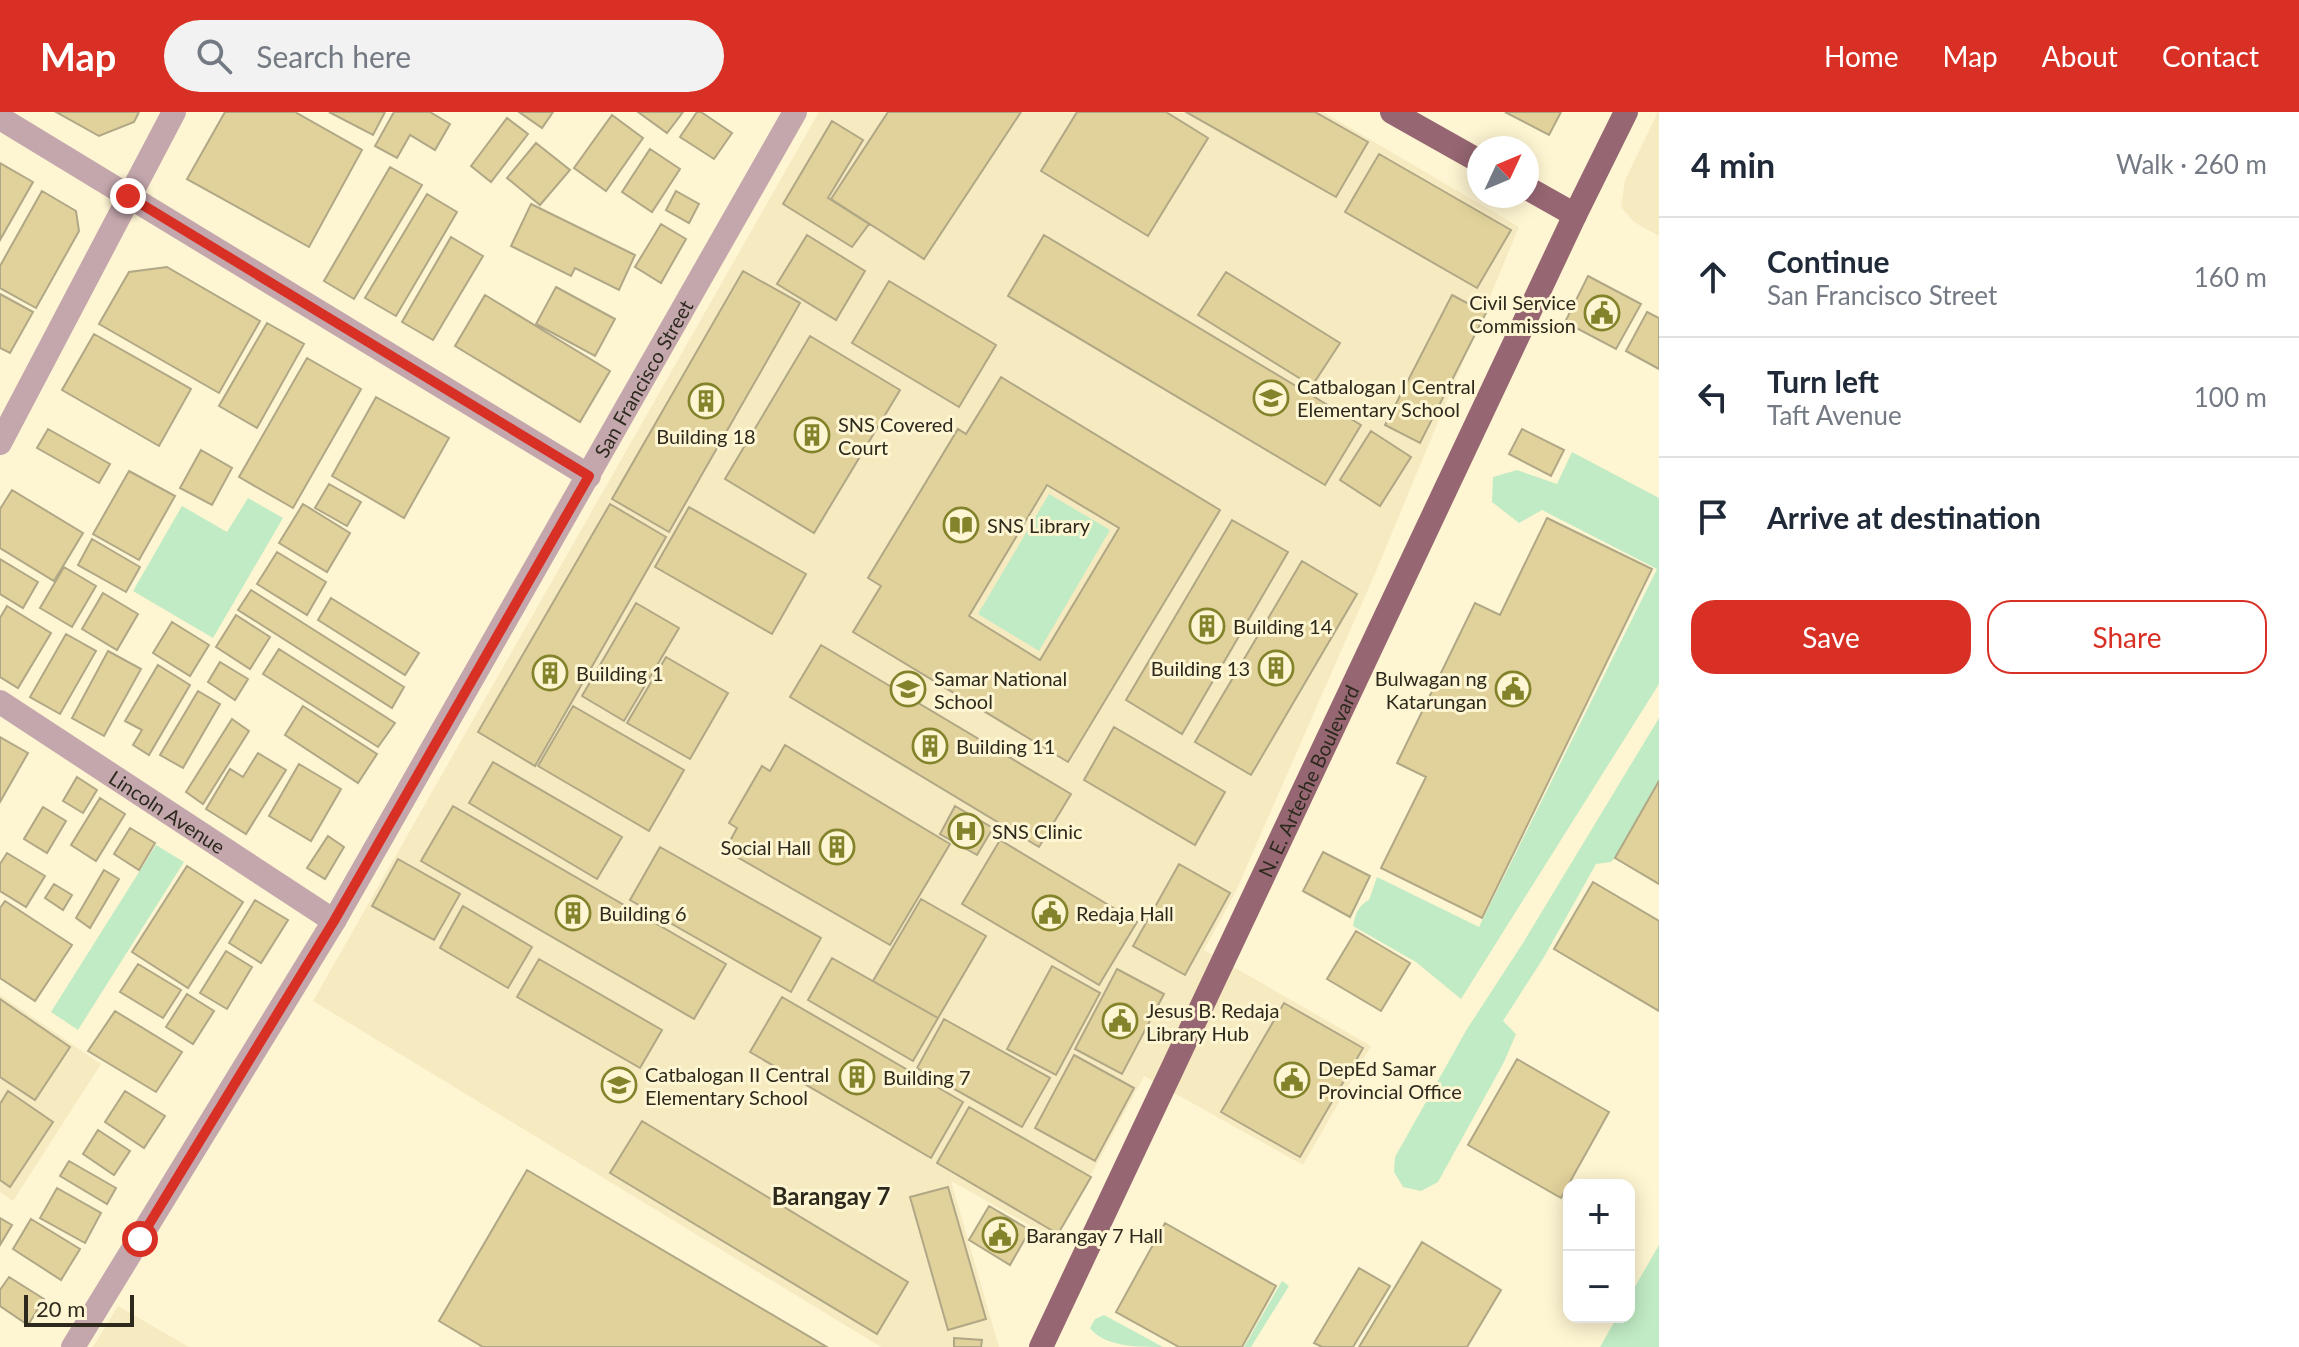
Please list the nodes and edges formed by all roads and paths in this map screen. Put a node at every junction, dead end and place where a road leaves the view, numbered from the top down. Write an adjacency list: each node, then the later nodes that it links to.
1 (174, 112): 8 (street)
2 (795, 112): 11 (street, San Francisco Street)
3 (1392, 112): 6 (main road)
4 (1626, 112): 9 (main road, N. E. Arteche Boulevard)
5 (0, 118): 8 (street)
6 (1467, 154)
7 (1539, 195): 9 (main road)
8 (128, 196): 10 (street); 11 (street)
9 (1575, 215): 15 (main road, N. E. Arteche Boulevard)
10 (0, 443)
11 (589, 476): 13 (street, San Francisco Street)
12 (0, 702): 13 (street, Lincoln Avenue)
13 (334, 921): 14 (street, San Francisco Street)
14 (73, 1347)
15 (1041, 1347)

